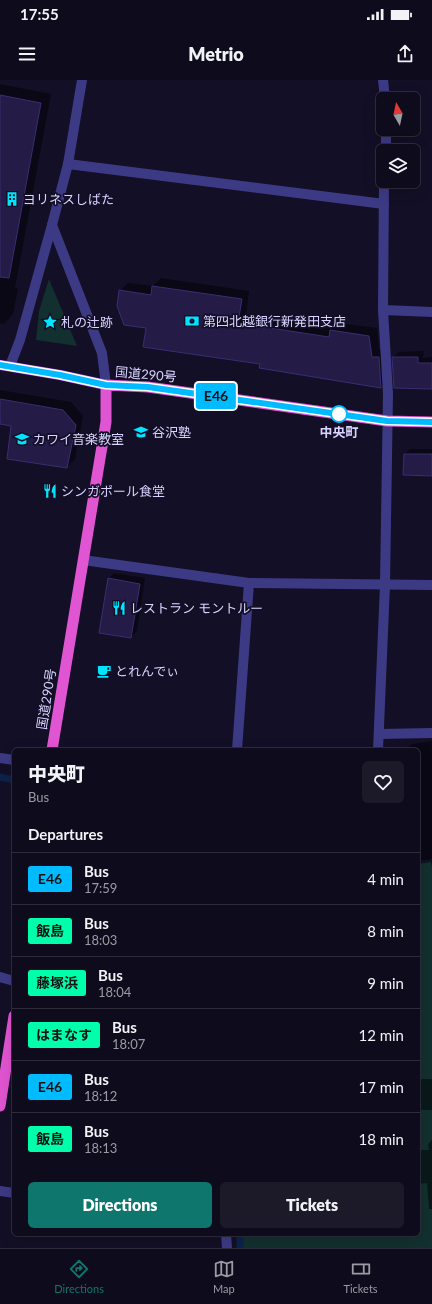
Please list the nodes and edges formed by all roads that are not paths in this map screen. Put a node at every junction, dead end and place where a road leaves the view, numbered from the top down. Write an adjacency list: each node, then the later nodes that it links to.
1 (82, 80): 4 (street)
2 (383, 80): 3 (street)
3 (384, 92)
4 (68, 164): 6 (street); 7 (street)
5 (384, 188): 6 (street)
6 (384, 204): 8 (street)
7 (52, 225): 11 (street); 12 (street)
8 (383, 310): 9 (street); 13 (street)
9 (432, 312)
10 (0, 365): 11 (main road)
11 (10, 366): 12 (main road)
12 (106, 385): 13 (highway, 国道290号); 15 (highway, 国道290号)
13 (387, 421): 14 (highway, 国道290号); 17 (street)
14 (432, 422)
15 (83, 560): 16 (street); 21 (highway, 国道290号)
16 (250, 583): 17 (street); 22 (street)
17 (385, 585): 18 (street); 20 (street)
18 (432, 585)
19 (432, 733): 20 (street)
20 (379, 734): 23 (street)
21 (52, 748)
22 (237, 748)
23 (378, 748)
24 (0, 758): 25 (street)
25 (12, 760)
26 (0, 977): 27 (street)
27 (12, 980)
28 (12, 1029): 29 (highway)
29 (0, 1106)
30 (0, 1191): 31 (street)
31 (12, 1193)
32 (226, 1236): 33 (street)
33 (227, 1248)

